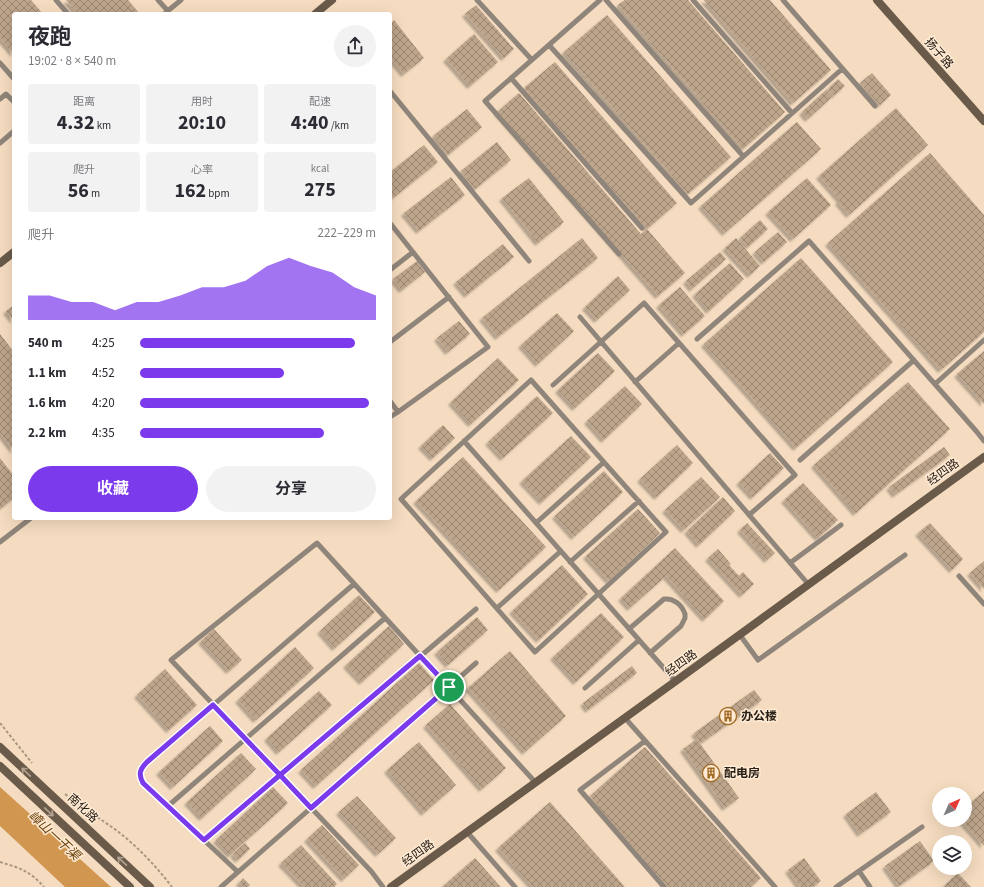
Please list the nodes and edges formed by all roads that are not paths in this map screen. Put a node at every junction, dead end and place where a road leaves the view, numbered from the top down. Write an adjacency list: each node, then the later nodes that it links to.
1 (56, 0): 12 (lane)
2 (158, 0): 13 (lane)
3 (181, 0): 14 (lane)
4 (332, 0): 11 (street)
5 (476, 0): 16 (lane)
6 (600, 0): 15 (lane)
7 (606, 0): 29 (lane)
8 (693, 0): 25 (lane)
9 (783, 0): 18 (lane)
10 (877, 0): 26 (street, 扬子路)
11 (325, 11)
12 (66, 12)
13 (165, 12)
14 (167, 12)
15 (550, 45): 16 (lane); 29 (lane)
16 (532, 60): 20 (lane)
17 (0, 63): 19 (lane)
18 (842, 69): 24 (lane); 25 (lane)
19 (12, 77)
20 (511, 78): 31 (lane); 34 (lane)
21 (392, 93): 35 (lane)
22 (0, 99): 23 (lane)
23 (12, 100)
24 (875, 106)
25 (792, 113): 29 (lane)
26 (984, 121)
27 (12, 133): 28 (lane)
28 (0, 143)
29 (743, 156)
30 (392, 226): 32 (lane)
31 (642, 228)
32 (413, 252): 37 (lane); 38 (lane)
33 (12, 254): 36 (street)
34 (620, 254)
35 (529, 261)
36 (0, 263)
37 (392, 268)
38 (449, 297): 41 (lane); 50 (lane)
39 (580, 317): 43 (lane)
40 (697, 339): 45 (lane)
41 (392, 340)
42 (984, 340): 47 (lane)
43 (601, 342): 44 (lane); 46 (lane); 48 (lane)
44 (679, 343): 46 (lane); 58 (lane)
45 (914, 360): 47 (lane); 55 (lane)
46 (635, 382): 58 (lane)
47 (935, 384): 53 (lane)
48 (552, 385)
49 (392, 404): 50 (lane)
50 (398, 412): 51 (lane)
51 (392, 416)
52 (464, 441): 56 (lane); 60 (lane); 72 (lane)
53 (984, 441)
54 (984, 457): 69 (street, 经四路)
55 (800, 460)
56 (604, 462): 57 (lane); 60 (lane)
57 (639, 501): 65 (lane); 70 (lane)
58 (749, 515): 66 (lane)
59 (28, 520): 62 (lane)
60 (536, 523): 63 (lane)
61 (841, 525): 66 (lane)
62 (0, 542)
63 (560, 551): 65 (lane); 72 (lane)
64 (905, 555): 76 (lane)
65 (570, 562): 70 (lane)
66 (790, 563): 69 (lane)
67 (959, 576): 71 (lane)
68 (354, 584): 74 (lane); 84 (lane); 84 (lane)
69 (809, 585): 76 (street, 经四路)
70 (598, 594): 72 (lane); 75 (lane)
71 (984, 604)
72 (497, 608)
73 (476, 609): 79 (lane)
74 (385, 618): 79 (lane); 86 (lane)
75 (629, 629): 77 (lane); 78 (lane)
76 (740, 635): 81 (street, 经四路)
77 (639, 640): 78 (lane); 83 (lane)
78 (650, 653): 81 (lane)
79 (420, 656): 82 (lane); 90 (lane)
80 (476, 663): 82 (lane)
81 (676, 682): 85 (street, 经四路)
82 (449, 687): 91 (lane); 93 (lane)
83 (585, 688)
84 (213, 705): 86 (lane); 92 (lane)
85 (625, 718): 87 (lane); 91 (street, 经四路)
86 (246, 739): 90 (lane); 92 (lane)
87 (645, 741): 105 (lane); 106 (lane)
88 (0, 747): 100 (street, 南化路, one-way to 88)
89 (0, 766): 99 (street, one-way to 99)
90 (280, 775): 93 (lane); 96 (lane)
91 (536, 783): 95 (street, 经四路)
92 (168, 806): 96 (lane)
93 (311, 808): 98 (lane); 102 (lane)
94 (922, 827): 97 (lane)
95 (467, 832): 103 (street, 经四路); 104 (lane)
96 (204, 840): 98 (lane)
97 (859, 871): 107 (lane); 108 (lane)
98 (238, 872): 101 (lane)
99 (130, 887)
100 (150, 887)
101 (221, 887)
102 (383, 887)
103 (391, 887)
104 (515, 887)
105 (664, 887)
106 (775, 887)
107 (836, 887)
108 (870, 887)

